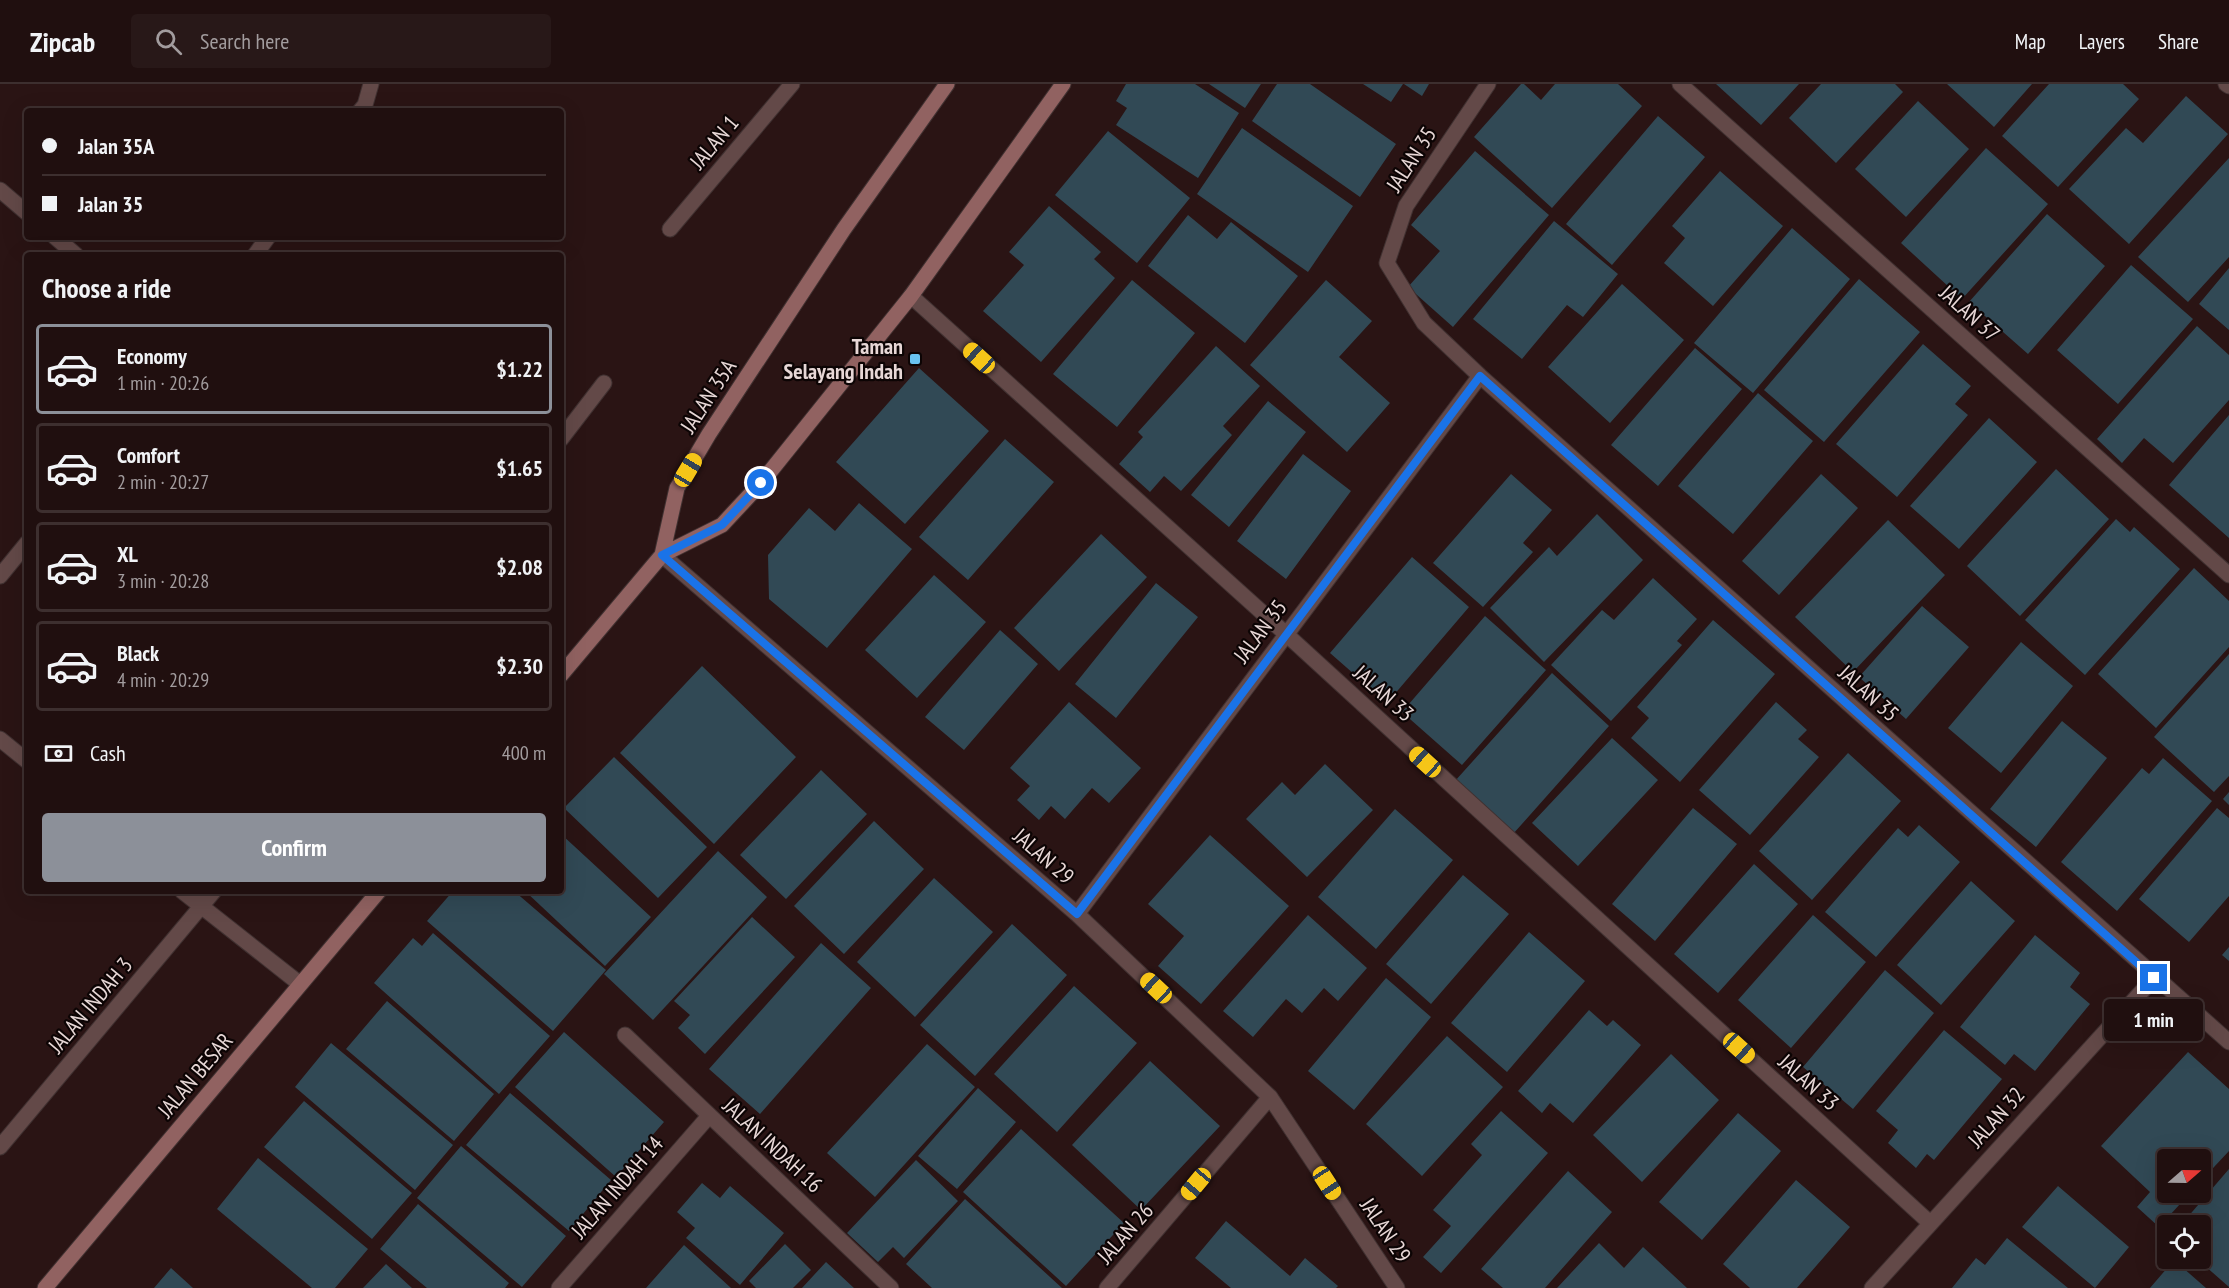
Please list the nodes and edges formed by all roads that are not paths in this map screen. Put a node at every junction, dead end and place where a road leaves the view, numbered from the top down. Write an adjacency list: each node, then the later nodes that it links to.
1 (371, 84): 7 (street)
2 (792, 84): 10 (street, JALAN 1)
3 (947, 84): 18 (street, JALAN 35A)
4 (1063, 84): 13 (street)
5 (1488, 84): 14 (street, JALAN 35)
6 (1680, 84): 19 (street, JALAN 37)
7 (362, 108)
8 (0, 190): 9 (street)
9 (24, 210)
10 (670, 230)
11 (58, 240): 12 (street)
12 (72, 252)
13 (911, 296): 18 (street); 21 (street, JALAN 33)
14 (1480, 376): 21 (street, JALAN 35); 30 (street, JALAN 35)
15 (604, 384): 16 (street)
16 (564, 435)
17 (24, 547): 20 (street)
18 (662, 555): 22 (street); 29 (street, JALAN 29)
19 (2229, 575)
20 (0, 576)
21 (1286, 634): 29 (street, JALAN 35); 37 (street, JALAN 33)
22 (564, 671)
23 (0, 739): 24 (street)
24 (24, 759)
25 (186, 894): 28 (street)
26 (212, 894): 28 (street, JALAN INDAH 3)
27 (376, 894): 31 (street, JALAN BESAR)
28 (201, 907): 31 (street); 36 (street, JALAN INDAH 3)
29 (1077, 914): 34 (street, JALAN 29)
30 (2154, 978): 33 (street, JALAN 35); 37 (street, JALAN 32)
31 (300, 984): 38 (street, JALAN BESAR)
32 (625, 1035): 35 (street, JALAN INDAH 16)
33 (2229, 1042)
34 (1270, 1097): 41 (street, JALAN 26); 42 (street, JALAN 29)
35 (709, 1116): 39 (street, JALAN INDAH 14); 40 (street, JALAN INDAH 16)
36 (0, 1147)
37 (1930, 1223): 43 (street, JALAN 32)
38 (45, 1288)
39 (559, 1288)
40 (891, 1288)
41 (1107, 1288)
42 (1397, 1288)
43 (1872, 1288)

